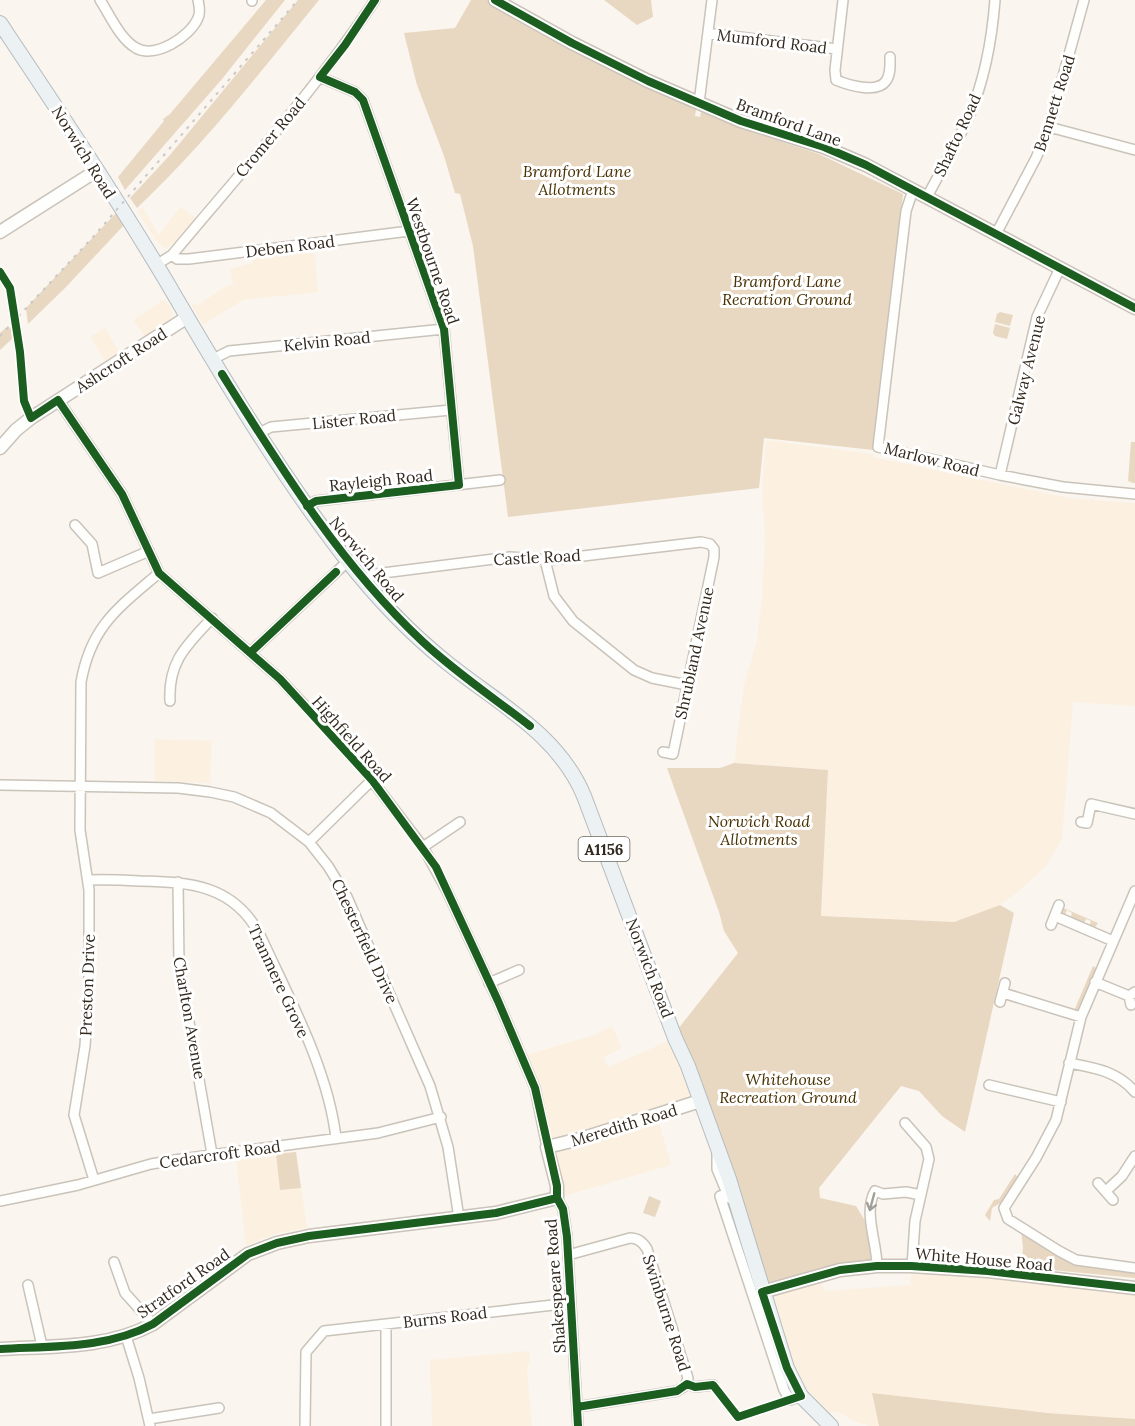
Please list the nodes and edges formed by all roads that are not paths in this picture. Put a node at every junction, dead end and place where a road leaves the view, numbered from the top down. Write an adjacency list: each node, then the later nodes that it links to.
1 (100, 0): 2 (street)
2 (198, 0)
3 (375, 0): 13 (street, Cromer Road)
4 (495, 0): 14 (street, Bramford Lane)
5 (712, 0): 10 (street)
6 (843, 0): 11 (street)
7 (995, 0): 19 (street, Shafto Road)
8 (1084, 0): 15 (street, Bennett Road)
9 (0, 24): 17 (main road, Norwich Road / A1156)
10 (708, 33): 11 (street, Mumford Road); 14 (street)
11 (837, 49): 12 (street)
12 (890, 57)
13 (320, 77): 20 (street, Westbourne Road); 23 (street, Cromer Road)
14 (699, 102): 18 (street, Bramford Lane)
15 (1049, 127): 16 (street); 22 (street, Bennett Road)
16 (1135, 150)
17 (96, 171): 21 (street); 24 (main road, Norwich Road / A1156)
18 (913, 190): 19 (street, Bramford Lane); 34 (street, Marlow Road)
19 (927, 197): 22 (street, Bramford Lane)
20 (410, 231): 23 (street, Deben Road); 28 (street, Westbourne Road)
21 (0, 232)
22 (996, 234): 25 (street, Bramford Lane)
23 (172, 255): 24 (street, Cromer Road)
24 (156, 266): 27 (main road, Norwich Road / A1156)
25 (1060, 268): 26 (street, Bramford Lane); 34 (street, Galway Avenue)
26 (1135, 308)
27 (186, 318): 29 (main road, Norwich Road / A1156); 30 (street, Ashcroft Road)
28 (444, 329): 29 (street, Kelvin Road); 31 (street, Westbourne Road)
29 (213, 359): 32 (main road, Norwich Road / A1156)
30 (58, 400): 33 (street, Ashcroft Road); 41 (street, Highfield Road)
31 (451, 410): 32 (street, Lister Road); 36 (street, Westbourne Road)
32 (259, 433): 38 (main road, Norwich Road / A1156)
33 (0, 448)
34 (1000, 475): 37 (street, Marlow Road)
35 (500, 480): 36 (street, Rayleigh Road)
36 (459, 485): 38 (street, Rayleigh Road)
37 (1135, 494)
38 (307, 506): 43 (main road, Norwich Road / A1156)
39 (75, 525): 41 (street)
40 (710, 544): 42 (street, Castle Road); 48 (street, Shrubland Avenue)
41 (149, 551): 44 (street, Highfield Road)
42 (546, 560): 45 (street, Castle Road); 48 (street)
43 (348, 561): 45 (main road, Norwich Road / A1156); 47 (street)
44 (159, 573): 46 (street, Highfield Road); 53 (street, Preston Drive)
45 (365, 581): 74 (main road, Norwich Road / A1156)
46 (212, 618): 47 (street, Highfield Road); 49 (street)
47 (251, 652): 51 (street, Highfield Road)
48 (687, 685): 50 (street, Shrubland Avenue)
49 (170, 701)
50 (663, 752)
51 (372, 780): 57 (street); 58 (street, Highfield Road)
52 (0, 785): 53 (street, Chesterfield Drive)
53 (81, 787): 57 (street, Chesterfield Drive); 59 (street, Preston Drive)
54 (1135, 814): 56 (street)
55 (460, 822): 58 (street)
56 (1081, 822)
57 (309, 842): 76 (street, Chesterfield Drive)
58 (423, 847): 67 (street, Highfield Road)
59 (88, 880): 60 (street, Tranmere Grove); 82 (street, Preston Drive)
60 (178, 882): 78 (street, Tranmere Grove); 80 (street, Charlton Avenue)
61 (1135, 891): 62 (street)
62 (1133, 903): 64 (street)
63 (1059, 906): 64 (street)
64 (1113, 941): 66 (street)
65 (519, 970): 67 (street)
66 (1095, 982): 69 (street); 70 (street)
67 (489, 983): 79 (street, Highfield Road)
68 (1003, 993): 70 (street)
69 (1132, 998)
70 (1081, 1017): 71 (street)
71 (1069, 1063): 73 (street); 75 (street)
72 (989, 1084): 75 (street)
73 (1135, 1092)
74 (700, 1101): 79 (street, Meredith Road); 84 (main road, Norwich Road / A1156)
75 (1061, 1102): 95 (street, White House Road)
76 (441, 1118): 78 (street, Cedarcroft Road); 90 (street, Chesterfield Drive)
77 (905, 1123): 86 (street)
78 (336, 1138): 80 (street, Cedarcroft Road)
79 (547, 1147): 87 (street, Shakespeare Road)
80 (212, 1154): 82 (street, Cedarcroft Road)
81 (1135, 1156): 85 (street)
82 (94, 1180): 89 (street, Cedarcroft Road)
83 (1098, 1183): 85 (street)
84 (729, 1188): 98 (main road, Norwich Road); 107 (street, Norwich Road)
85 (1106, 1191): 88 (street)
86 (921, 1195): 93 (street, one-way to 93); 94 (street)
87 (557, 1198): 90 (street, Stratford Road); 91 (street, Shakespeare Road)
88 (1113, 1200)
89 (0, 1202)
90 (459, 1218): 100 (street, Stratford Road)
91 (568, 1256): 99 (street, Shakespeare Road); 105 (street, Swinburne Road)
92 (114, 1262): 100 (street)
93 (878, 1266): 94 (street, White House Road); 98 (street, White House Road)
94 (912, 1266): 97 (street, White House Road)
95 (1135, 1268)
96 (28, 1285): 103 (street)
97 (1135, 1288)
98 (762, 1292): 107 (main road, Norwich Road)
99 (571, 1303): 101 (street, Burns Road); 108 (street, Shakespeare Road)
100 (153, 1324): 102 (street, Stratford Road)
101 (386, 1324): 111 (street, Burns Road); 112 (street)
102 (126, 1336): 103 (street, Stratford Road); 110 (street)
103 (42, 1346): 104 (street, Stratford Road)
104 (0, 1349)
105 (687, 1384): 106 (street); 108 (street, Swinburne Road)
106 (713, 1385)
107 (801, 1396): 114 (main road, Norwich Road)
108 (577, 1407): 113 (street, Shakespeare Road)
109 (219, 1408): 110 (street)
110 (150, 1423)
111 (305, 1426)
112 (386, 1426)
113 (578, 1426)
114 (830, 1426)

